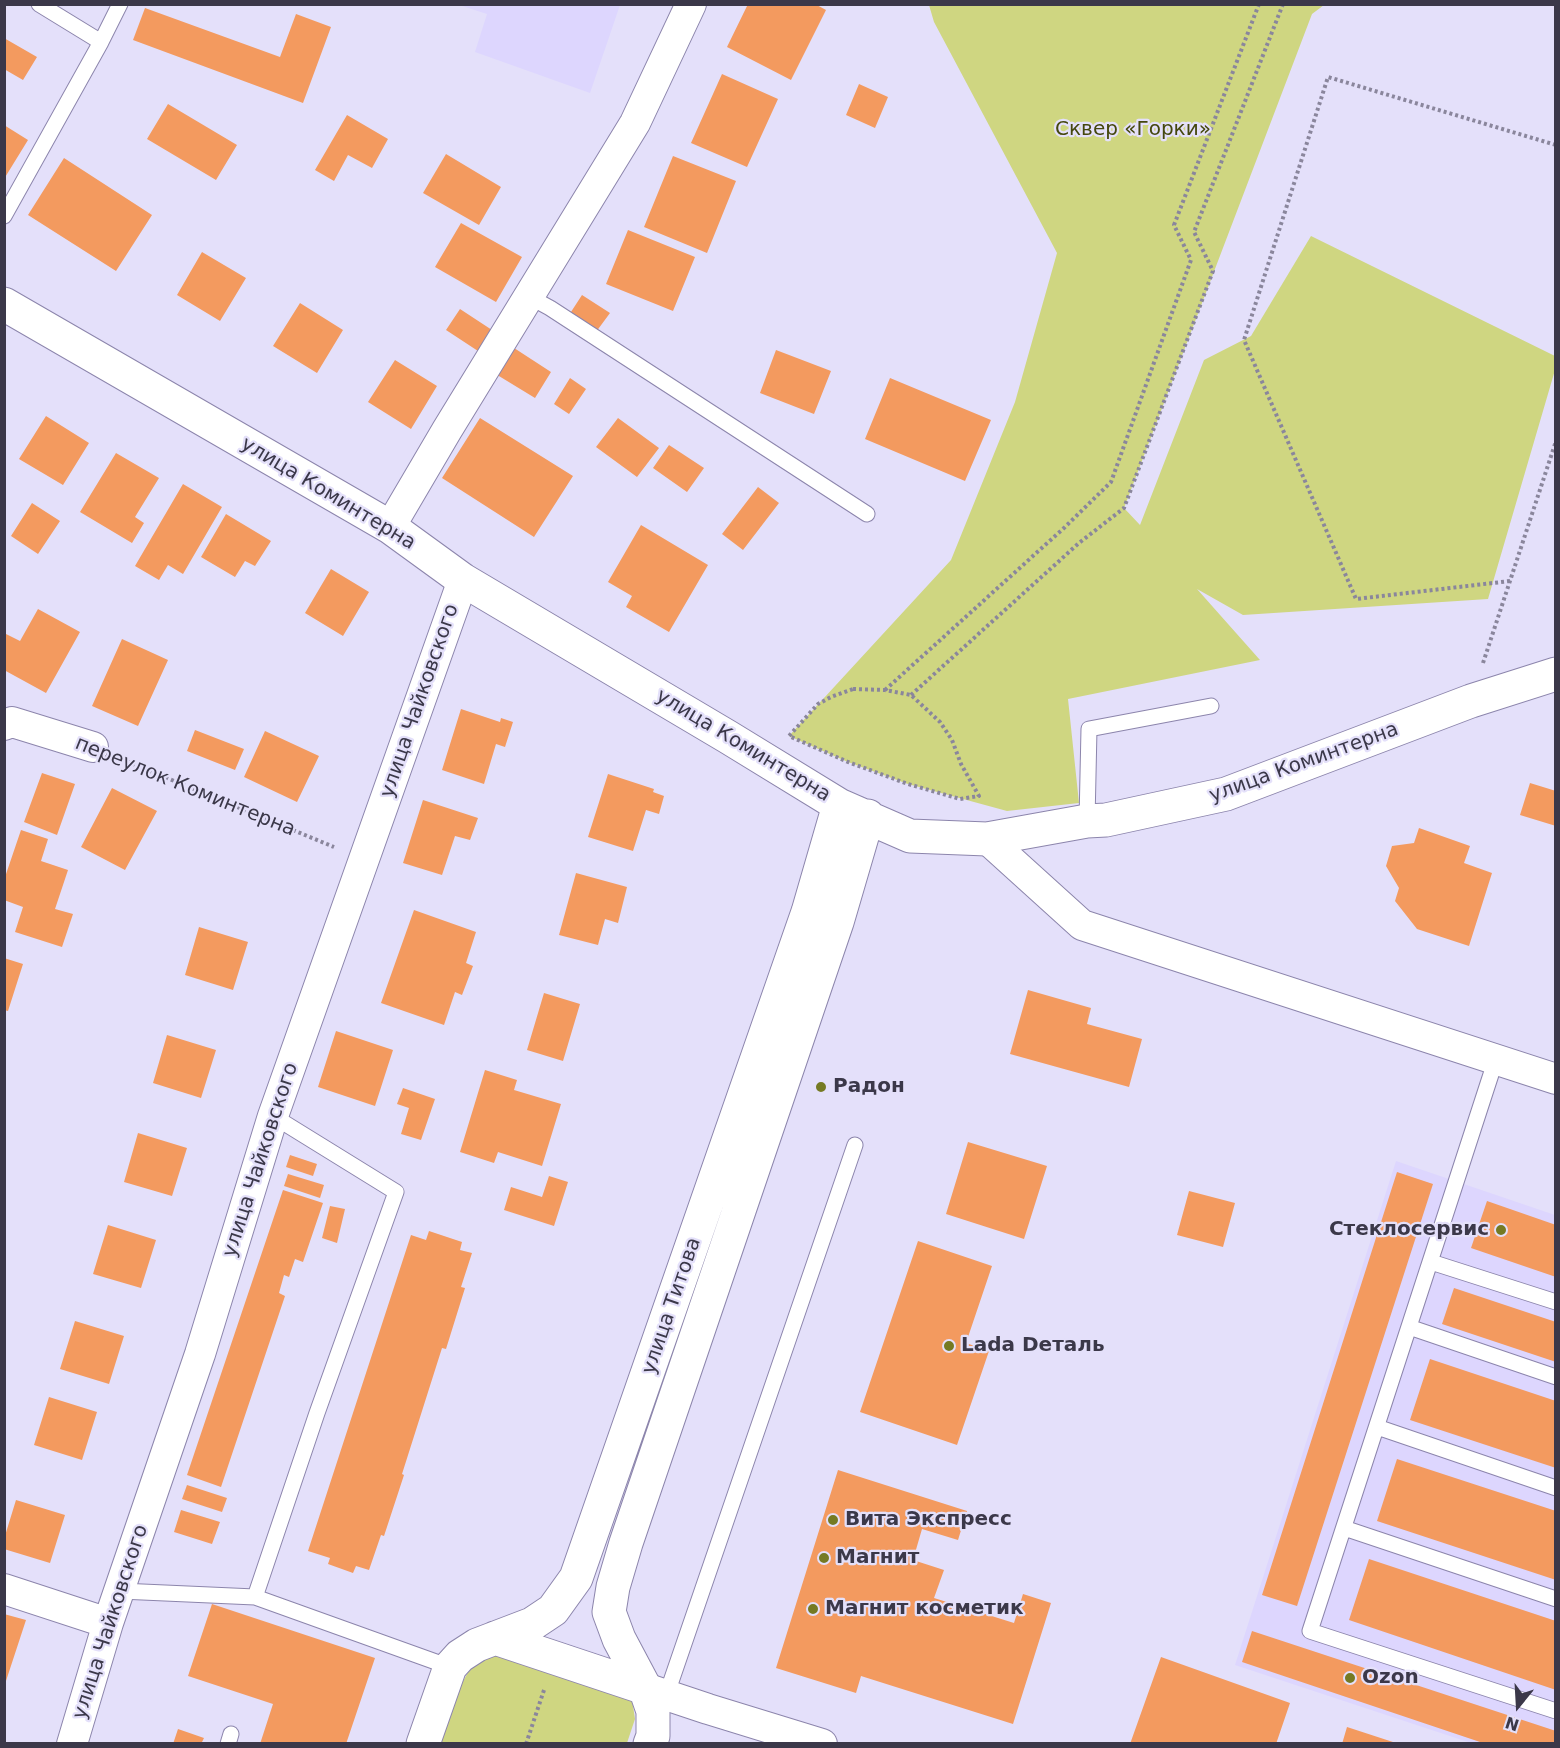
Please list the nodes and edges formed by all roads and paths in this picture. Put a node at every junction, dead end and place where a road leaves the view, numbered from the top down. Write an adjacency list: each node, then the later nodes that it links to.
1 (39, 4): 6 (lane)
2 (120, 4): 6 (lane)
3 (691, 4): 9 (street)
4 (1259, 4): 17 (path)
5 (1283, 4): 18 (path)
6 (101, 42): 8 (lane)
7 (1556, 145): 15 (path)
8 (4, 216)
9 (528, 296): 12 (lane); 13 (street)
10 (4, 304): 13 (street, улица Коминтерна)
11 (1556, 441): 15 (path)
12 (867, 514)
13 (390, 527): 14 (street, улица Коминтерна)
14 (463, 580): 23 (street, улица Коминтерна); 26 (street, улица Чайковского)
15 (1510, 581): 19 (path)
16 (1556, 674): 19 (street, улица Коминтерна)
17 (885, 690): 18 (path); 18 (path)
18 (911, 695)
19 (1471, 701): 24 (street, улица Коминтерна)
20 (1211, 706): 24 (lane)
21 (4, 725): 22 (street, переулок Коминтерна)
22 (93, 747): 26 (path, переулок Коминтерна)
23 (854, 810): 25 (street, улица Коминтерна); 43 (street, улица Титова); 46 (street, улица Титова)
24 (1087, 821): 25 (street, улица Коминтерна)
25 (987, 839): 27 (street)
26 (364, 860): 29 (street, улица Чайковского)
27 (1496, 1059): 28 (street); 31 (lane)
28 (1556, 1078)
29 (273, 1116): 39 (street, улица Чайковского); 40 (lane)
30 (855, 1145): 46 (lane)
31 (1431, 1262): 32 (lane); 33 (lane)
32 (1556, 1302)
33 (1410, 1327): 34 (lane); 35 (lane)
34 (1556, 1377)
35 (1377, 1427): 36 (lane); 37 (lane)
36 (1556, 1488)
37 (1344, 1528): 41 (lane); 48 (lane)
38 (4, 1589): 42 (street)
39 (120, 1591): 40 (lane); 42 (street, улица Чайковского)
40 (255, 1597): 44 (lane)
41 (1556, 1599)
42 (108, 1623): 50 (street, улица Чайковского)
43 (495, 1638): 44 (street, улица Титова); 46 (street)
44 (450, 1667): 51 (street)
45 (545, 1687): 52 (path)
46 (656, 1691): 47 (street); 49 (street, улица Титова)
47 (708, 1709): 49 (street); 53 (street)
48 (1556, 1711)
49 (651, 1740)
50 (72, 1743)
51 (423, 1743)
52 (526, 1743)
53 (822, 1743)

